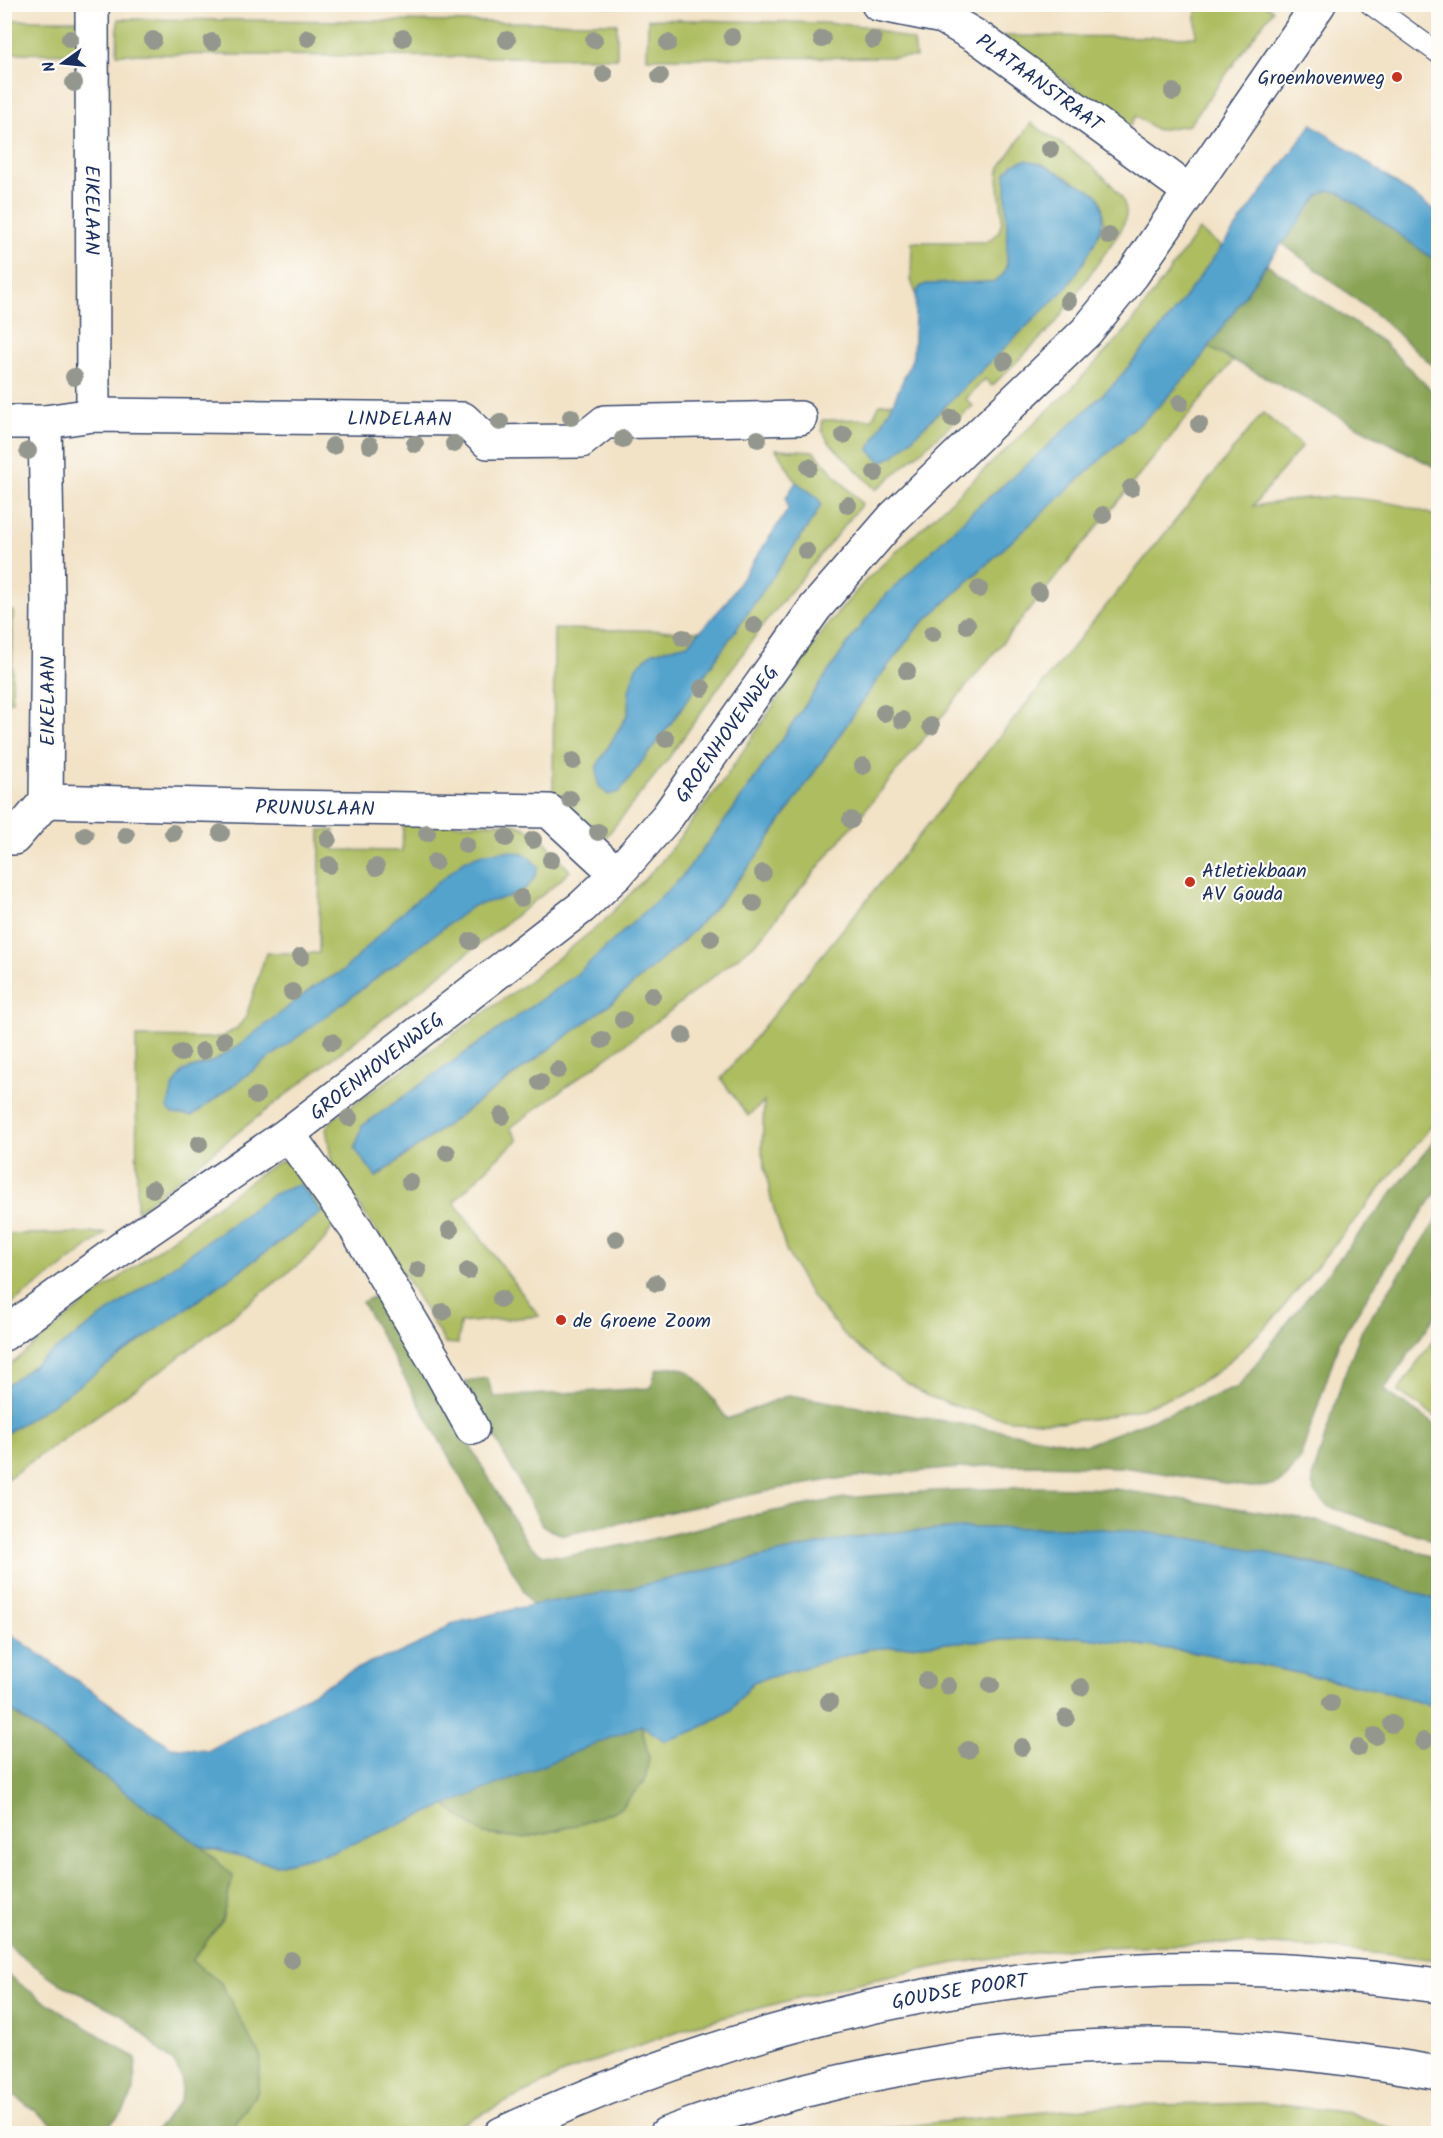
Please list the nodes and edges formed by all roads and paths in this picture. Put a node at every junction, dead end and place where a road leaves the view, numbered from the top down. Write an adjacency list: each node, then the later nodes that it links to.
1 (92, 4): 8 (street, EIKELAAN)
2 (878, 4): 5 (street, PLATAANSTRAAT)
3 (1319, 4): 7 (street, GROENHOVENWEG)
4 (1372, 6): 6 (lane)
5 (944, 11): 7 (street, PLATAANSTRAAT)
6 (1438, 53)
7 (1189, 191): 14 (street, GROENHOVENWEG)
8 (93, 415): 9 (street, LINDELAAN); 11 (street, LINDELAAN)
9 (800, 418)
10 (4, 422): 11 (street, LINDELAAN)
11 (45, 422): 12 (street, EIKELAAN)
12 (46, 801): 13 (street); 14 (street, PRUNUSLAAN)
13 (4, 838)
14 (617, 874): 15 (street, GROENHOVENWEG)
15 (288, 1134): 16 (street, GROENHOVENWEG); 17 (street)
16 (4, 1334)
17 (472, 1428)
18 (1438, 1986): 20 (street, GOUDSE POORT)
19 (1438, 2073): 21 (street)
20 (501, 2133)
21 (666, 2133)

